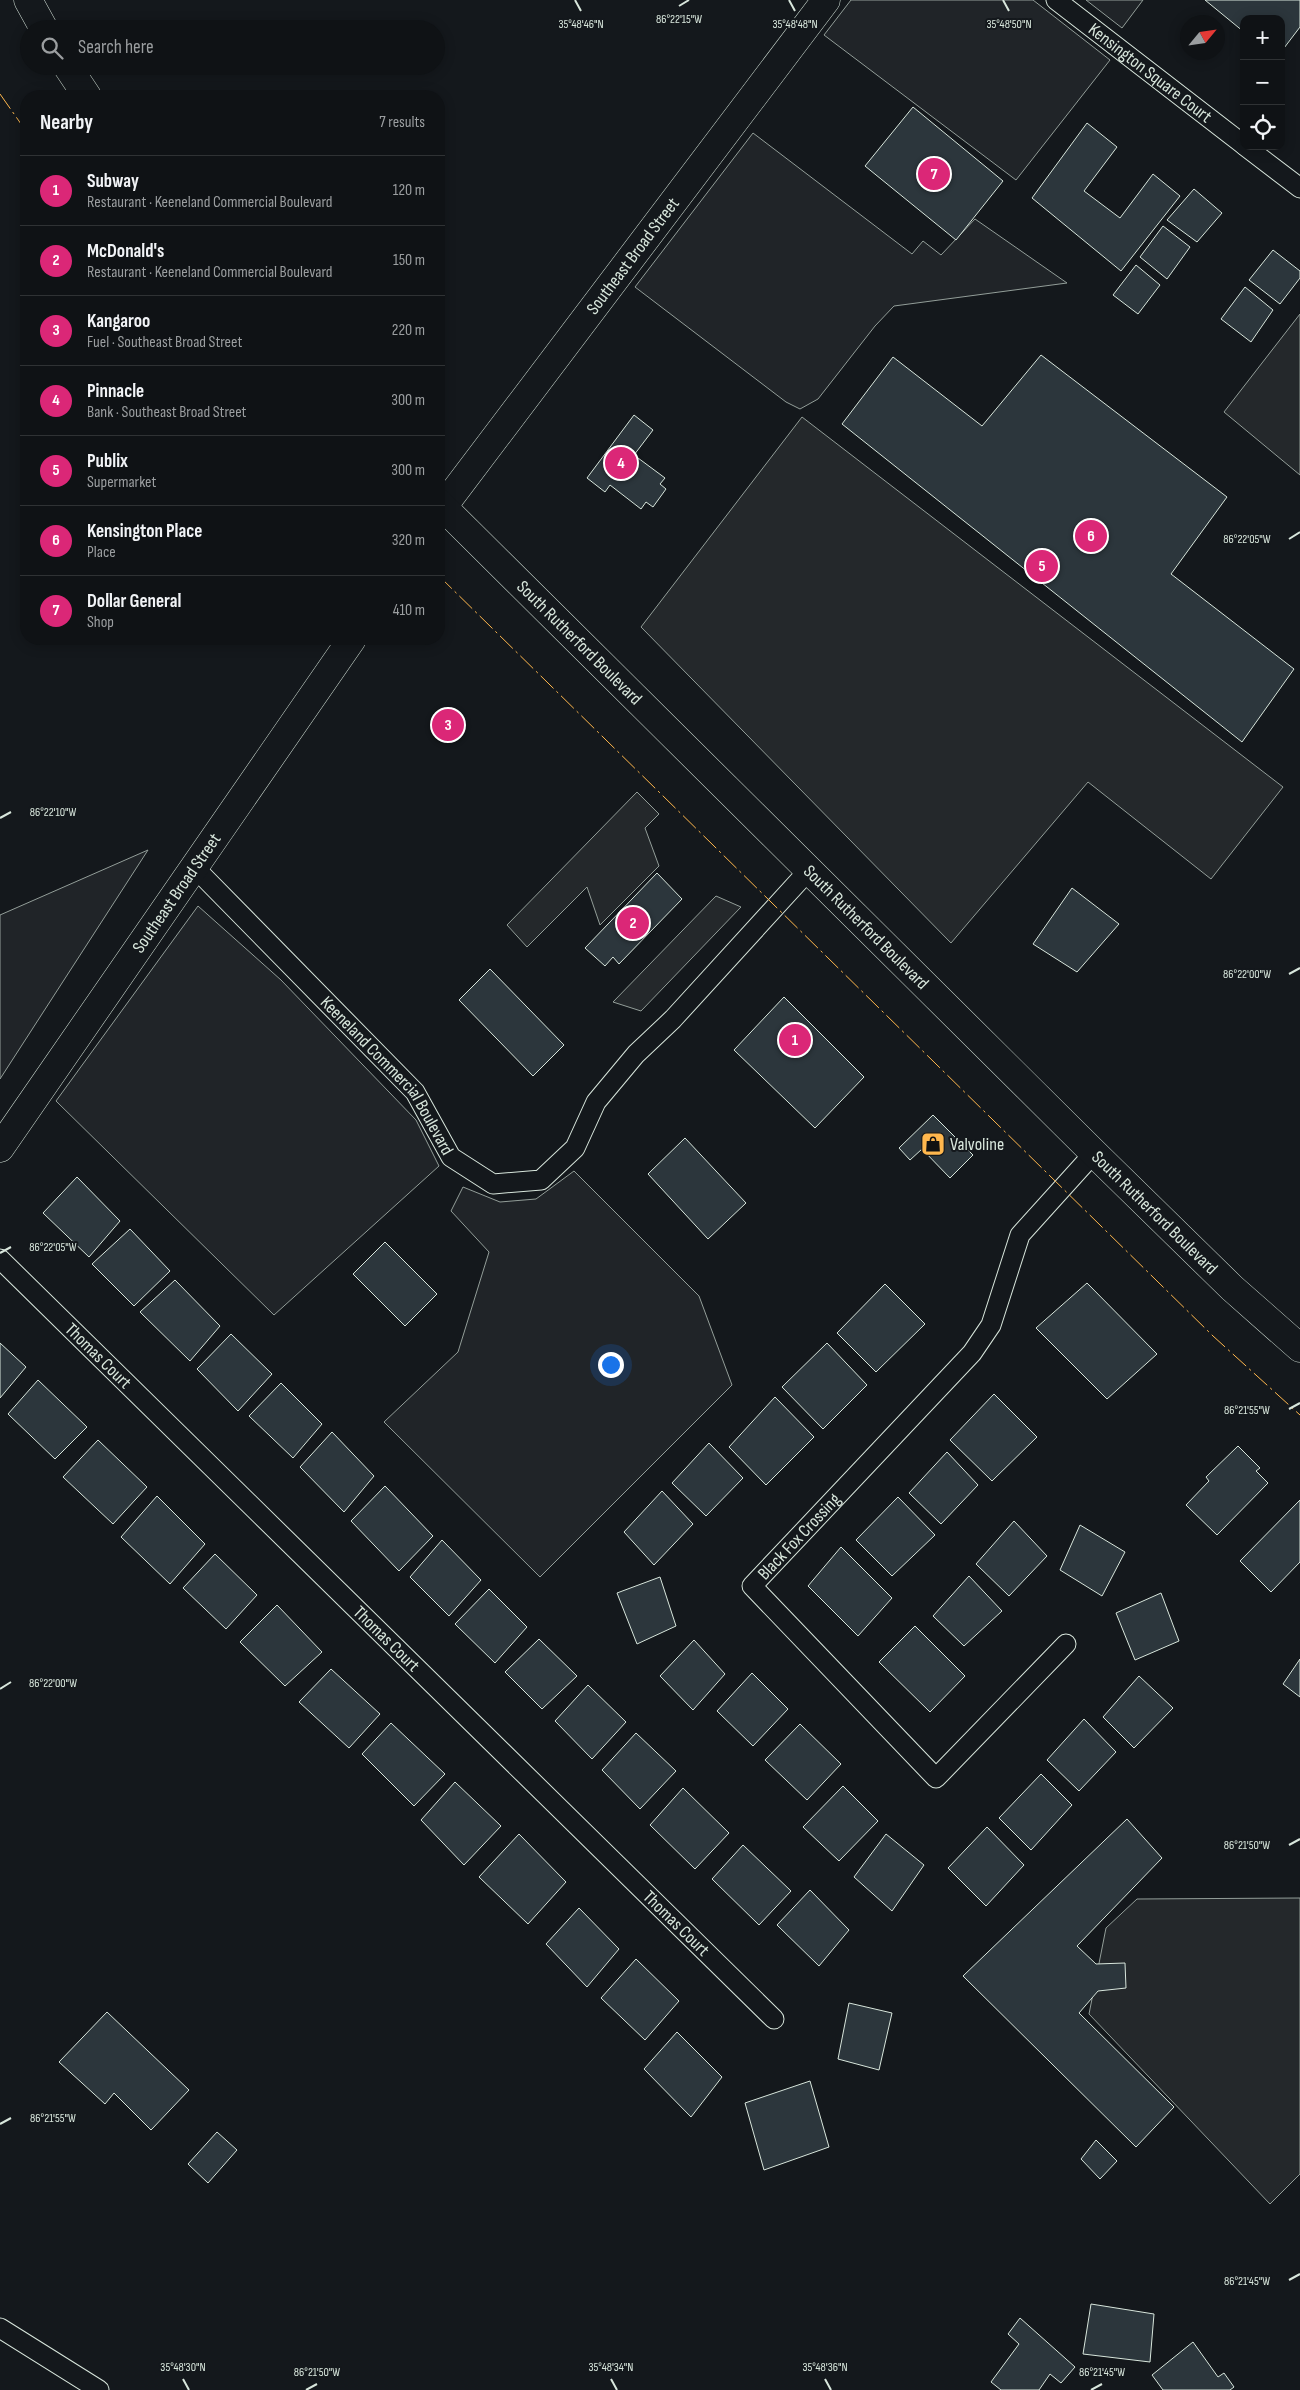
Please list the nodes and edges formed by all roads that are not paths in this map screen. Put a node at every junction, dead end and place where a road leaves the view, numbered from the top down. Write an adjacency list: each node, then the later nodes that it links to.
1 (28, 0): 4 (main road)
2 (826, 0): 10 (main road, Southeast Broad Street)
3 (1056, 0): 7 (street, Kensington Square Court)
4 (39, 20)
5 (73, 75): 6 (main road)
6 (83, 90)
7 (1240, 143)
8 (1249, 150): 9 (street, Kensington Square Court)
9 (1300, 188)
10 (445, 500)
11 (445, 512): 14 (main road, South Rutherford Boulevard)
12 (348, 645): 13 (main road, Southeast Broad Street)
13 (195, 868): 14 (street, Keeneland Commercial Boulevard); 15 (main road, Southeast Broad Street)
14 (809, 870): 16 (main road, South Rutherford Boulevard)
15 (0, 1148)
16 (1094, 1153): 18 (main road, South Rutherford Boulevard); 19 (street, Black Fox Crossing)
17 (0, 1259): 20 (street, Thomas Court)
18 (1300, 1348)
19 (1066, 1644)
20 (774, 2019)
21 (0, 2328): 22 (street)
22 (99, 2390)

